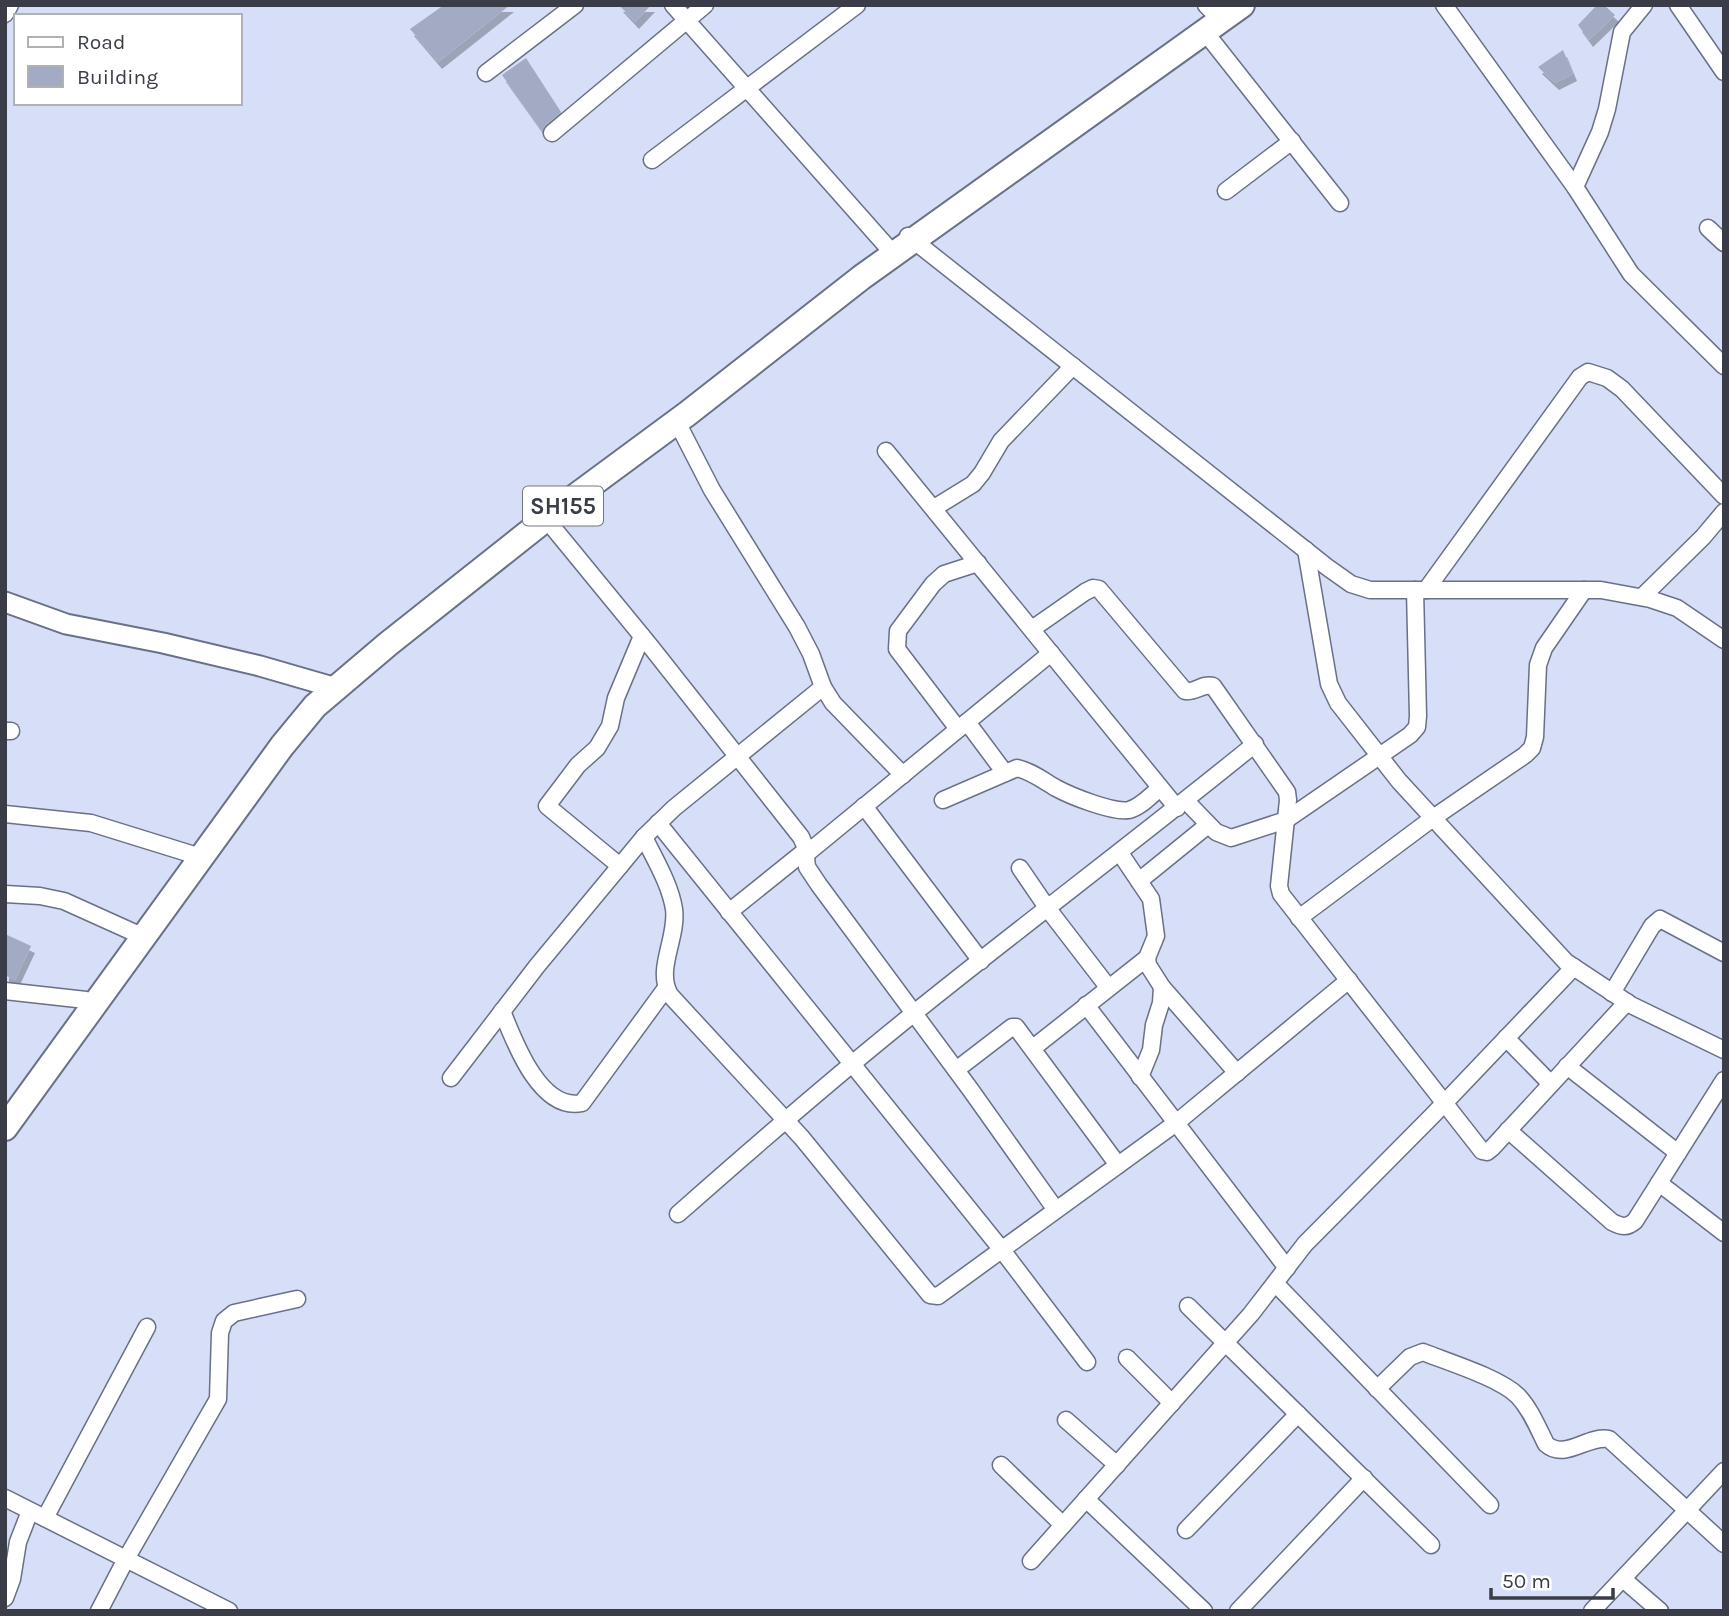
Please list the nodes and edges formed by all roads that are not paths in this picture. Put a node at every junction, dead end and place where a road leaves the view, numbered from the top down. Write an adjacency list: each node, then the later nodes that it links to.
1 (575, 5): 12 (street)
2 (673, 5): 10 (street)
3 (705, 5): 10 (street)
4 (857, 5): 13 (street)
5 (1242, 5): 9 (main road, SH155)
6 (1444, 5): 17 (street)
7 (1644, 5): 17 (street)
8 (1678, 5): 11 (street)
9 (1213, 14): 15 (street); 21 (main road, SH155)
10 (686, 20): 13 (street); 14 (street)
11 (1724, 72)
12 (486, 73)
13 (747, 89): 16 (street); 21 (street)
14 (552, 133)
15 (1292, 141): 18 (street); 19 (street)
16 (652, 160)
17 (1575, 187): 24 (street)
18 (1226, 191)
19 (1340, 203)
20 (1709, 228): 22 (street)
21 (903, 242): 23 (street); 25 (main road, SH155); 41 (main road, SH155)
22 (1724, 243)
23 (1073, 366): 28 (street); 31 (street)
24 (1724, 366)
25 (677, 422): 30 (main road, SH155); 42 (street)
26 (886, 451): 28 (street)
27 (1724, 496): 33 (street)
28 (934, 508): 32 (street)
29 (1724, 512): 35 (street)
30 (545, 519): 39 (street); 41 (main road, SH155)
31 (1306, 551): 33 (street); 45 (street)
32 (978, 563): 37 (street); 43 (street)
33 (1420, 590): 34 (street); 45 (street)
34 (1584, 590): 35 (street); 54 (street)
35 (1642, 597): 38 (street)
36 (5, 602): 41 (street)
37 (1032, 629): 40 (street); 44 (street)
38 (1721, 632)
39 (642, 636): 46 (street); 62 (street)
40 (1051, 653): 43 (street); 49 (street)
41 (330, 686): 61 (main road, SH155); 100 (main road, SH155)
42 (823, 687): 46 (street); 48 (street)
43 (962, 726): 47 (street); 48 (street)
44 (1255, 744): 51 (street); 55 (street)
45 (1379, 756): 54 (street); 55 (street)
46 (737, 758): 56 (street); 59 (street)
47 (1005, 773): 49 (street); 50 (street)
48 (902, 775): 52 (street)
49 (1160, 788): 51 (street)
50 (943, 800)
51 (1181, 804): 57 (street); 60 (street)
52 (864, 806): 59 (street); 72 (street)
53 (5, 814): 61 (street)
54 (1433, 818): 68 (street); 73 (street)
55 (1286, 820): 57 (street); 68 (street)
56 (658, 823): 58 (street); 67 (street)
57 (1209, 825): 64 (street)
58 (644, 837): 62 (street); 77 (street)
59 (805, 853): 67 (street); 84 (street)
60 (1120, 853): 64 (street); 66 (street)
61 (191, 854): 69 (main road, SH155)
62 (620, 866): 83 (street)
63 (1020, 868): 66 (street)
64 (1139, 881): 71 (street)
65 (5, 894): 69 (street)
66 (1048, 909): 72 (street); 75 (street)
67 (729, 912): 88 (street)
68 (1299, 918): 74 (street)
69 (135, 933): 80 (main road, SH155)
70 (1720, 945): 79 (street)
71 (1147, 958): 75 (street); 76 (street)
72 (981, 961): 84 (street)
73 (1574, 967): 79 (street); 85 (street)
74 (1349, 980): 91 (street); 96 (street)
75 (1108, 987): 82 (street)
76 (1162, 987): 91 (street); 92 (street)
77 (666, 988): 83 (street); 98 (street)
78 (5, 991): 80 (street)
79 (1612, 993): 81 (street)
80 (86, 1000): 97 (main road, SH155)
81 (1627, 1002): 87 (street); 89 (street)
82 (1086, 1005): 86 (street); 92 (street)
83 (502, 1011): 93 (street)
84 (914, 1013): 88 (street); 90 (street)
85 (1506, 1038): 95 (street); 96 (street)
86 (1032, 1048): 90 (street); 103 (street)
87 (1724, 1050)
88 (852, 1064): 98 (street); 108 (street)
89 (1567, 1066): 95 (street); 102 (street)
90 (956, 1070): 105 (street)
91 (1237, 1073): 99 (street)
92 (1140, 1077): 99 (street)
93 (451, 1078)
94 (1724, 1080): 102 (street)
95 (1551, 1084): 101 (street)
96 (1444, 1103): 101 (street); 109 (street)
97 (5, 1114)
98 (785, 1119): 106 (street); 108 (street)
99 (1176, 1123): 103 (street); 109 (street)
100 (5, 1128)
101 (1508, 1130): 104 (street)
102 (1678, 1153): 104 (street)
103 (1118, 1166): 105 (street)
104 (1659, 1183): 107 (street)
105 (1056, 1210): 108 (street)
106 (678, 1214)
107 (1724, 1233)
108 (1002, 1250): 116 (street)
109 (1287, 1268): 110 (street)
110 (1276, 1284): 114 (street); 117 (street)
111 (297, 1299): 134 (street)
112 (1188, 1306): 114 (street)
113 (147, 1327): 129 (street)
114 (1226, 1343): 118 (street); 119 (street)
115 (1127, 1358): 118 (street)
116 (1087, 1362)
117 (1377, 1389): 127 (street); 128 (street)
118 (1172, 1403): 122 (street)
119 (1298, 1414): 124 (street); 131 (street)
120 (1066, 1420): 122 (street)
121 (1001, 1465): 130 (street)
122 (1117, 1465): 126 (street)
123 (1724, 1471): 128 (street)
124 (1364, 1478): 133 (street); 141 (street)
125 (5, 1498): 129 (street)
126 (1086, 1499): 130 (street); 140 (street)
127 (1490, 1505)
128 (1687, 1510): 132 (street); 136 (street)
129 (38, 1515): 134 (street); 137 (street)
130 (1063, 1525): 135 (street)
131 (1186, 1530)
132 (1724, 1544)
133 (1431, 1545)
134 (126, 1559): 138 (street); 139 (street)
135 (1031, 1561)
136 (1623, 1579): 142 (street); 143 (street)
137 (5, 1598)
138 (99, 1611)
139 (229, 1611)
140 (1205, 1611)
141 (1238, 1611)
142 (1592, 1611)
143 (1660, 1611)

